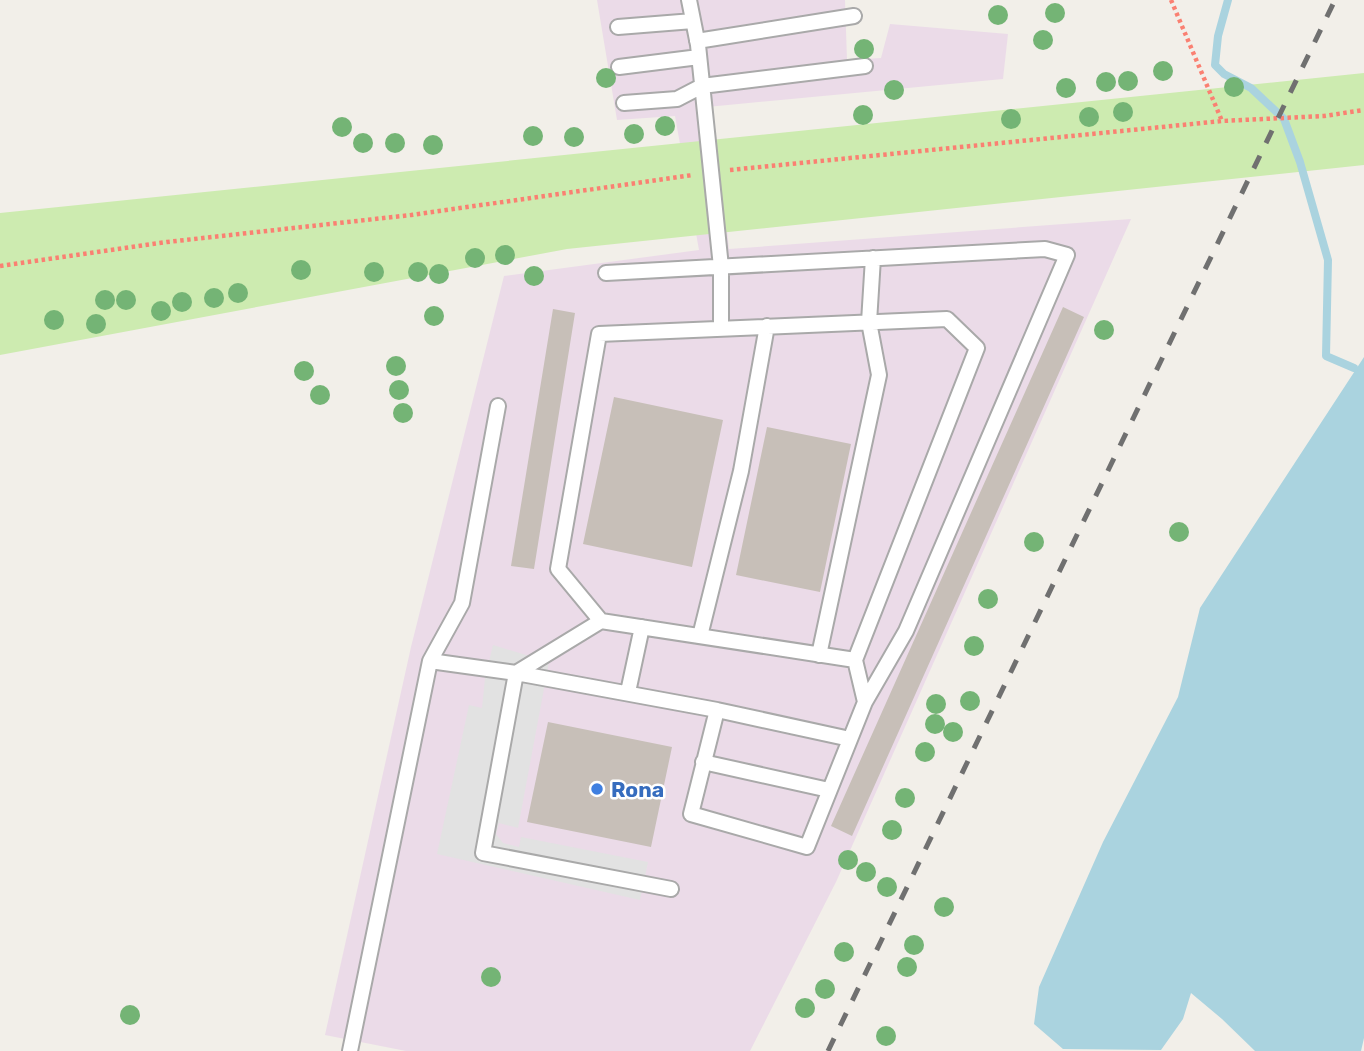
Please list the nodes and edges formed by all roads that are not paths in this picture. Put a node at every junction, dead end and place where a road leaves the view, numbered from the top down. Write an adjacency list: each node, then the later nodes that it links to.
1 (689, 0): 3 (lane)
2 (854, 16): 5 (lane)
3 (693, 21): 4 (lane); 5 (lane)
4 (618, 27)
5 (697, 41): 6 (lane)
6 (699, 57): 8 (lane); 9 (lane)
7 (865, 66): 9 (lane)
8 (619, 67)
9 (702, 86): 10 (lane); 12 (lane)
10 (624, 103)
11 (873, 258): 12 (lane); 14 (lane); 26 (lane)
12 (721, 267): 13 (lane); 16 (lane)
13 (606, 273)
14 (869, 322): 15 (lane); 21 (lane); 22 (lane)
15 (767, 327): 16 (lane); 20 (lane)
16 (721, 328): 18 (lane)
17 (498, 406): 23 (lane)
18 (601, 621): 19 (lane); 24 (lane)
19 (642, 627): 20 (lane); 25 (lane)
20 (700, 636): 21 (lane)
21 (819, 655): 22 (lane)
22 (855, 660): 26 (lane)
23 (430, 661): 24 (lane); 32 (lane)
24 (516, 673): 25 (lane); 31 (lane)
25 (628, 692): 27 (lane)
26 (864, 702): 28 (lane)
27 (716, 710): 28 (lane); 29 (lane)
28 (850, 739): 30 (lane)
29 (703, 762): 30 (lane); 30 (lane)
30 (829, 790)
31 (671, 889)
32 (350, 1051)

